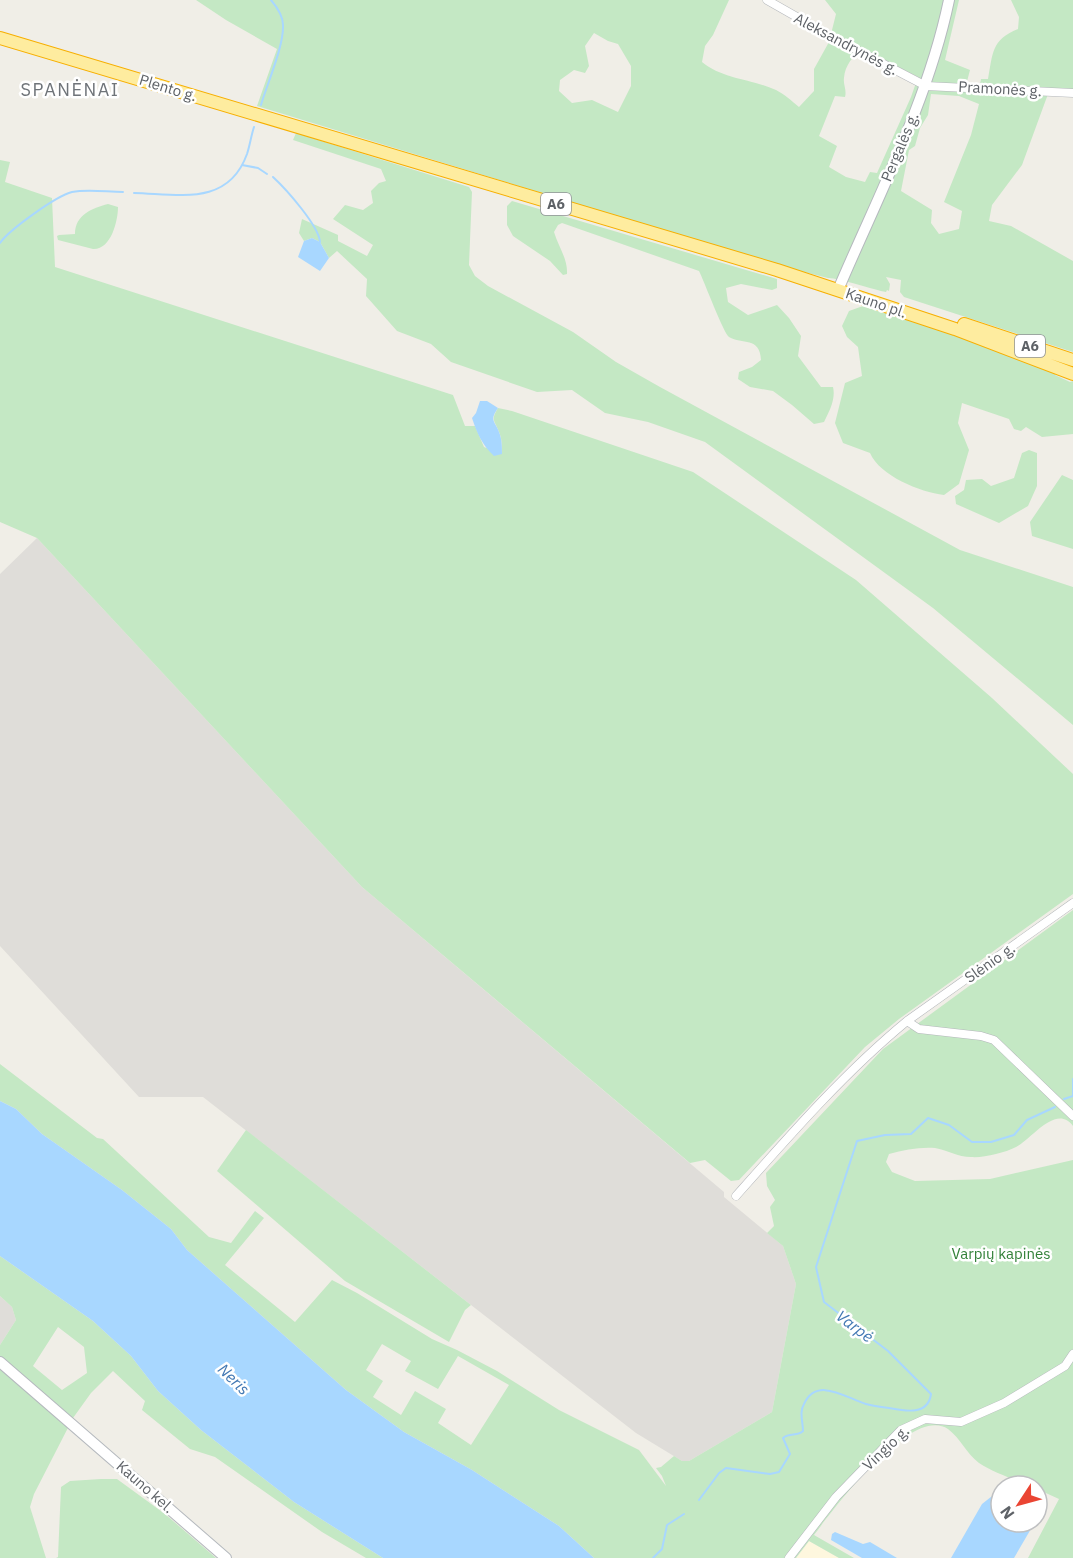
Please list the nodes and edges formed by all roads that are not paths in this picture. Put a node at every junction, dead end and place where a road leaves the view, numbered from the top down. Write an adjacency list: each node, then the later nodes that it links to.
1 (766, 0): 4 (street, Aleksandrynės g.)
2 (949, 0): 4 (main road, Pergalės g.)
3 (0, 38): 6 (highway, Plento g. / A6)
4 (926, 86): 5 (street, Pramonės g.); 6 (main road, Pergalės g.)
5 (1073, 93)
6 (838, 290): 7 (highway, Kauno pl. / A6); 8 (highway, Kauno pl. / A6)
7 (1073, 360)
8 (1073, 374)
9 (1073, 903): 10 (street, Slėnio g.)
10 (907, 1021): 11 (street); 12 (street, Slėnio g.)
11 (1073, 1116)
12 (736, 1196)
13 (1073, 1354): 16 (street, Vingio g.)
14 (0, 1362): 15 (main road, Kauno kel.)
15 (226, 1558)
16 (789, 1558)

